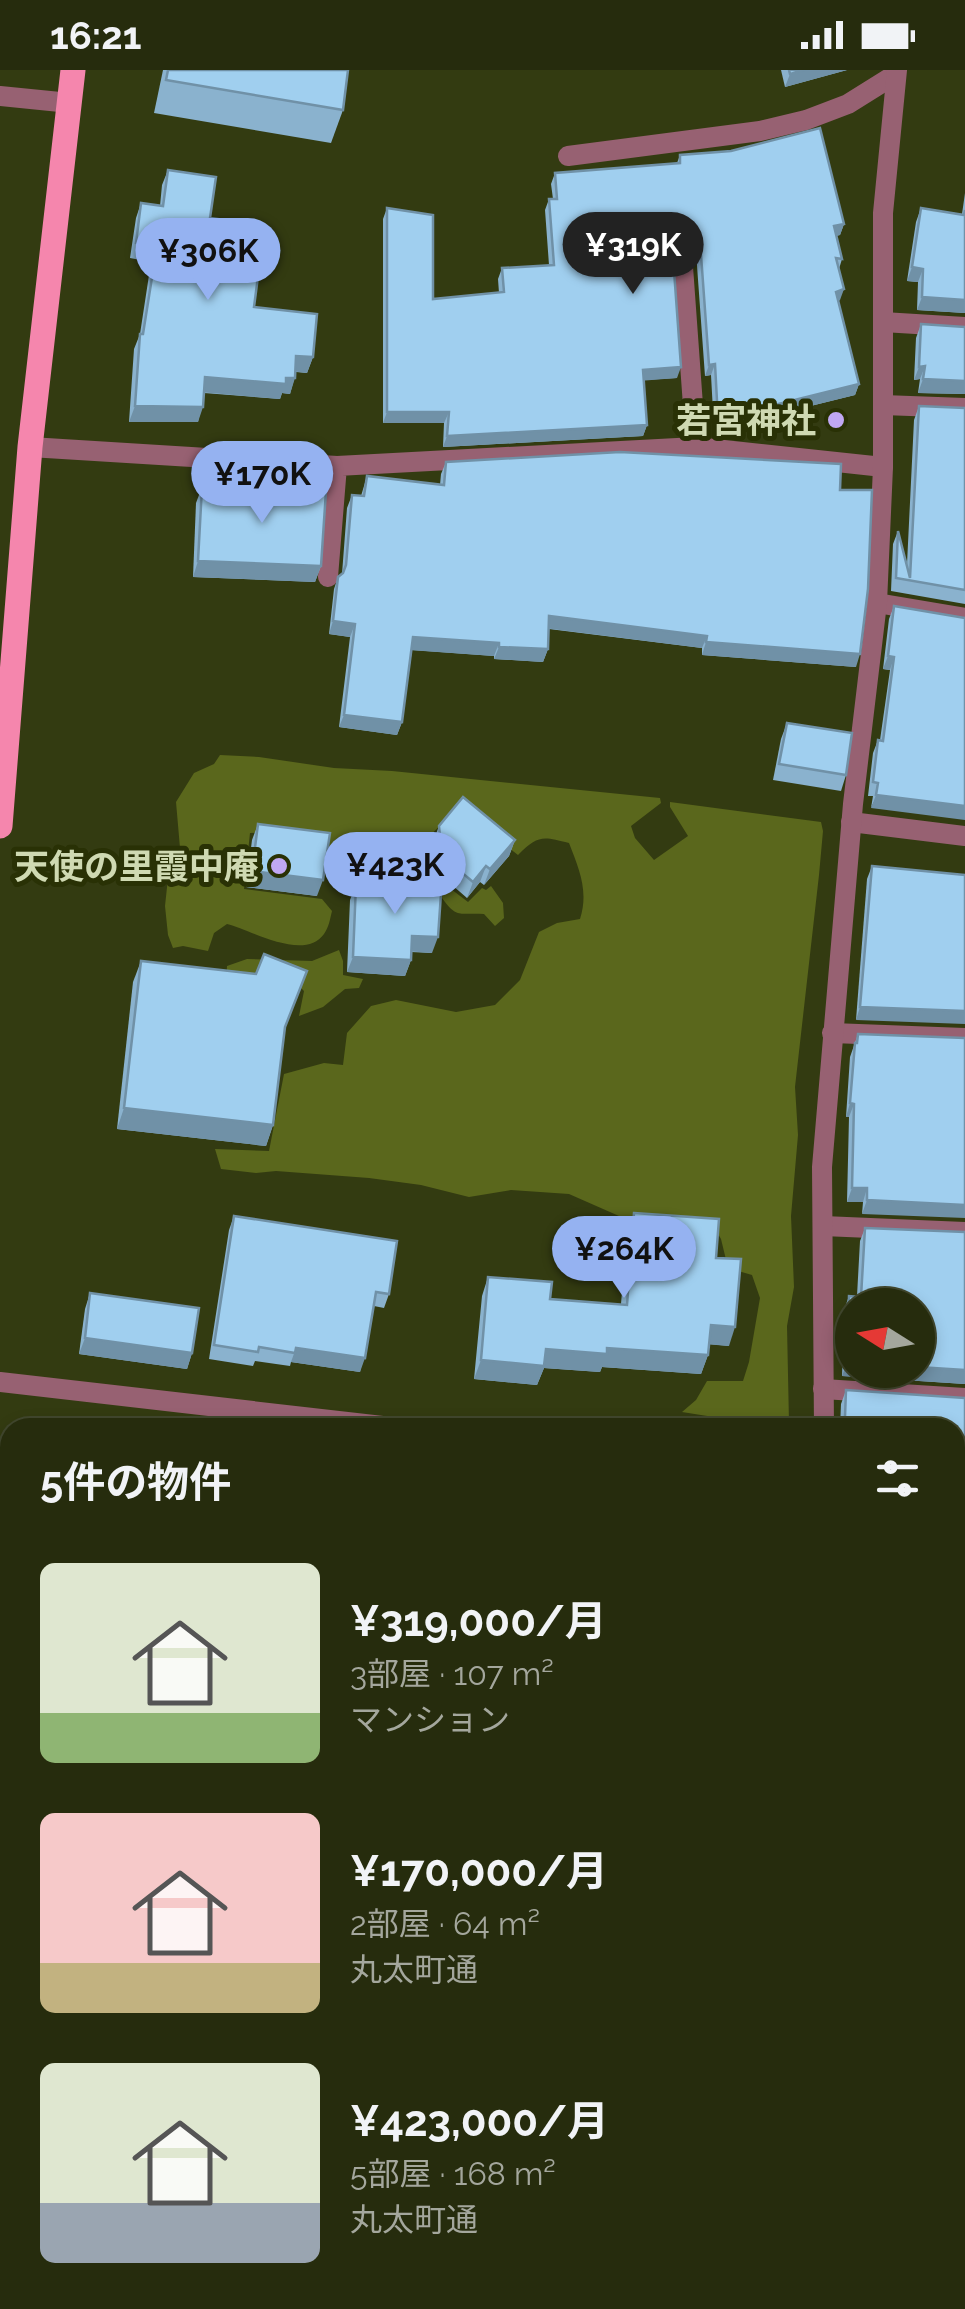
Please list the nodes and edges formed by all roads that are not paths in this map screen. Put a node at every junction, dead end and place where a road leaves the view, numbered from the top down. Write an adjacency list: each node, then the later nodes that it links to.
1 (73, 70): 4 (main road)
2 (897, 72): 5 (street); 7 (street)
3 (0, 96): 4 (street)
4 (70, 103): 12 (main road)
5 (568, 156)
6 (682, 253): 11 (street)
7 (883, 322): 8 (street); 9 (street)
8 (965, 328)
9 (883, 405): 10 (street); 14 (street)
10 (965, 408)
11 (696, 447): 13 (street); 14 (street)
12 (30, 448): 13 (street); 19 (main road)
13 (337, 466): 15 (street)
14 (883, 468): 16 (street)
15 (328, 577)
16 (877, 602): 17 (street); 18 (street)
17 (965, 618)
18 (852, 822): 20 (street); 21 (street)
19 (0, 826)
20 (965, 836)
21 (832, 1033): 22 (street); 23 (street)
22 (965, 1038)
23 (823, 1226): 24 (street); 26 (street)
24 (965, 1232)
25 (0, 1382): 28 (street)
26 (823, 1389): 27 (street); 29 (street)
27 (965, 1398)
28 (309, 1418)
29 (824, 1418)

